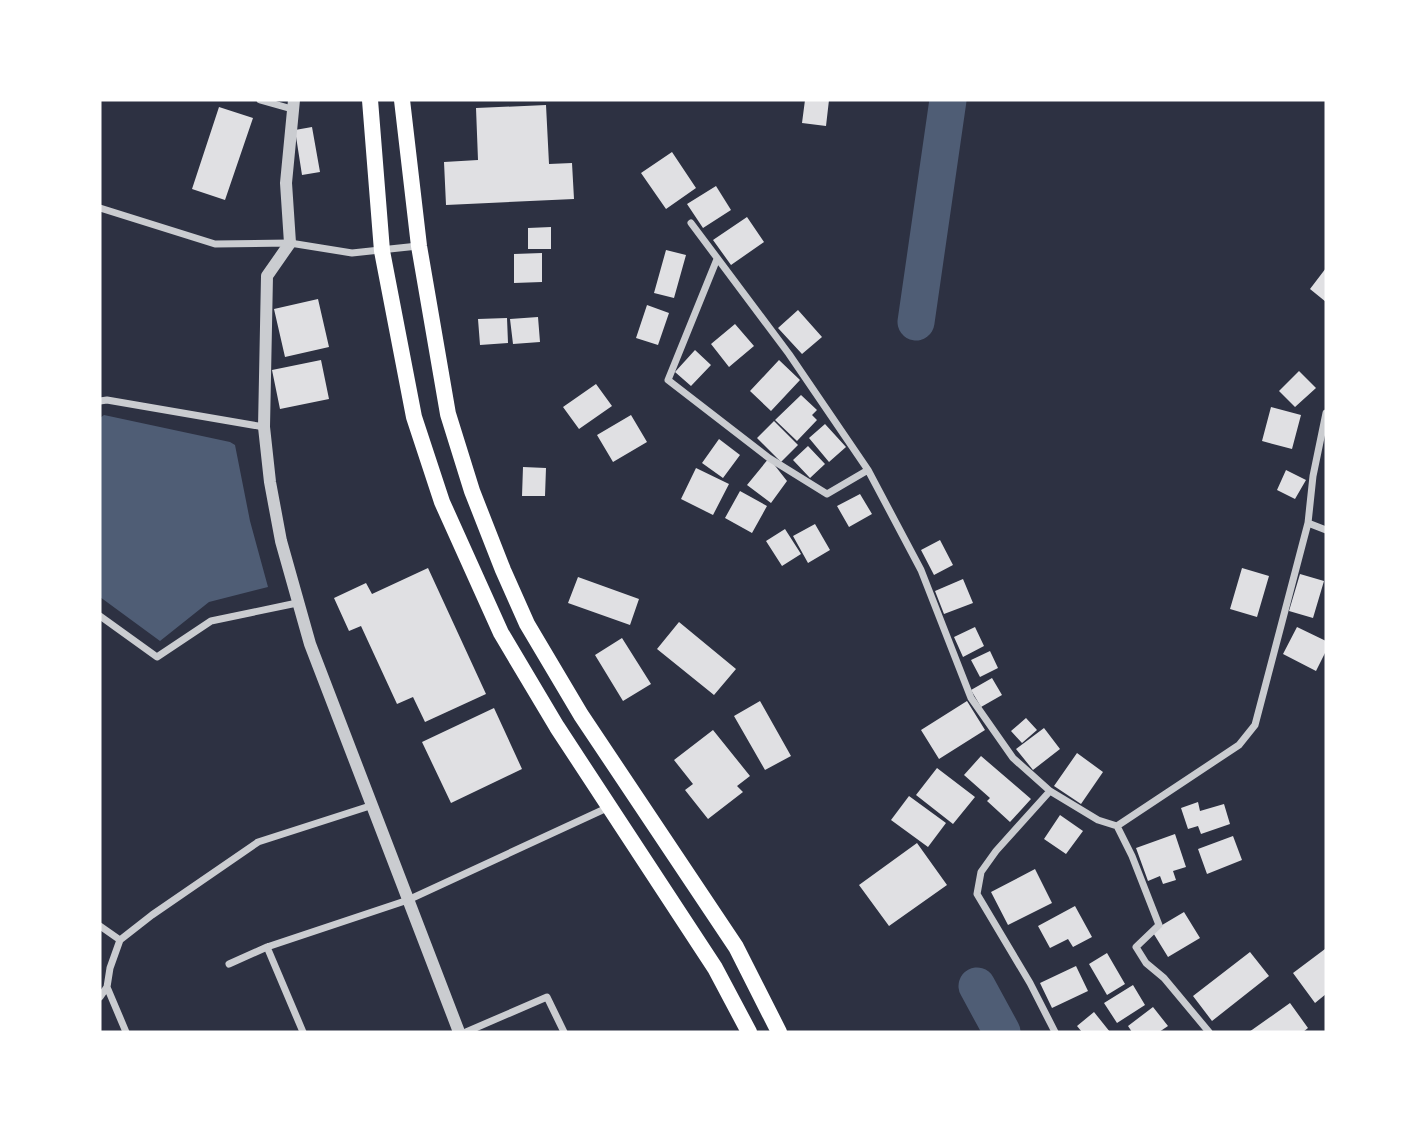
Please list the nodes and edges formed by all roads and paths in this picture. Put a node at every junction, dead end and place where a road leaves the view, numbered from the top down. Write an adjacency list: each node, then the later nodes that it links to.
1 (260, 100): 4 (street)
2 (370, 100): 9 (highway)
3 (402, 100): 8 (highway)
4 (293, 104): 7 (street)
5 (100, 208): 7 (street)
6 (691, 223): 10 (street)
7 (290, 243): 9 (street); 13 (street)
8 (419, 246): 9 (street); 36 (highway)
9 (382, 251): 21 (highway)
10 (717, 258): 14 (street); 14 (street)
11 (100, 401): 13 (street)
12 (1326, 413): 15 (street)
13 (264, 427): 17 (street)
14 (868, 470): 19 (street)
15 (1308, 523): 16 (street); 22 (street)
16 (1326, 530)
17 (297, 603): 18 (street); 20 (street)
18 (100, 616)
19 (1050, 792): 22 (street); 37 (street)
20 (373, 805): 23 (street); 25 (street)
21 (610, 806): 23 (street); 35 (highway)
22 (1117, 826): 38 (street)
23 (408, 900): 26 (street); 32 (street)
24 (100, 926): 25 (street)
25 (120, 940): 28 (street)
26 (267, 947): 27 (street); 31 (street)
27 (229, 964)
28 (107, 986): 29 (street); 30 (street)
29 (100, 997)
30 (126, 1032)
31 (303, 1032)
32 (459, 1032)
33 (466, 1032): 34 (street)
34 (564, 1032)
35 (748, 1032)
36 (779, 1032)
37 (1055, 1032)
38 (1209, 1032)

